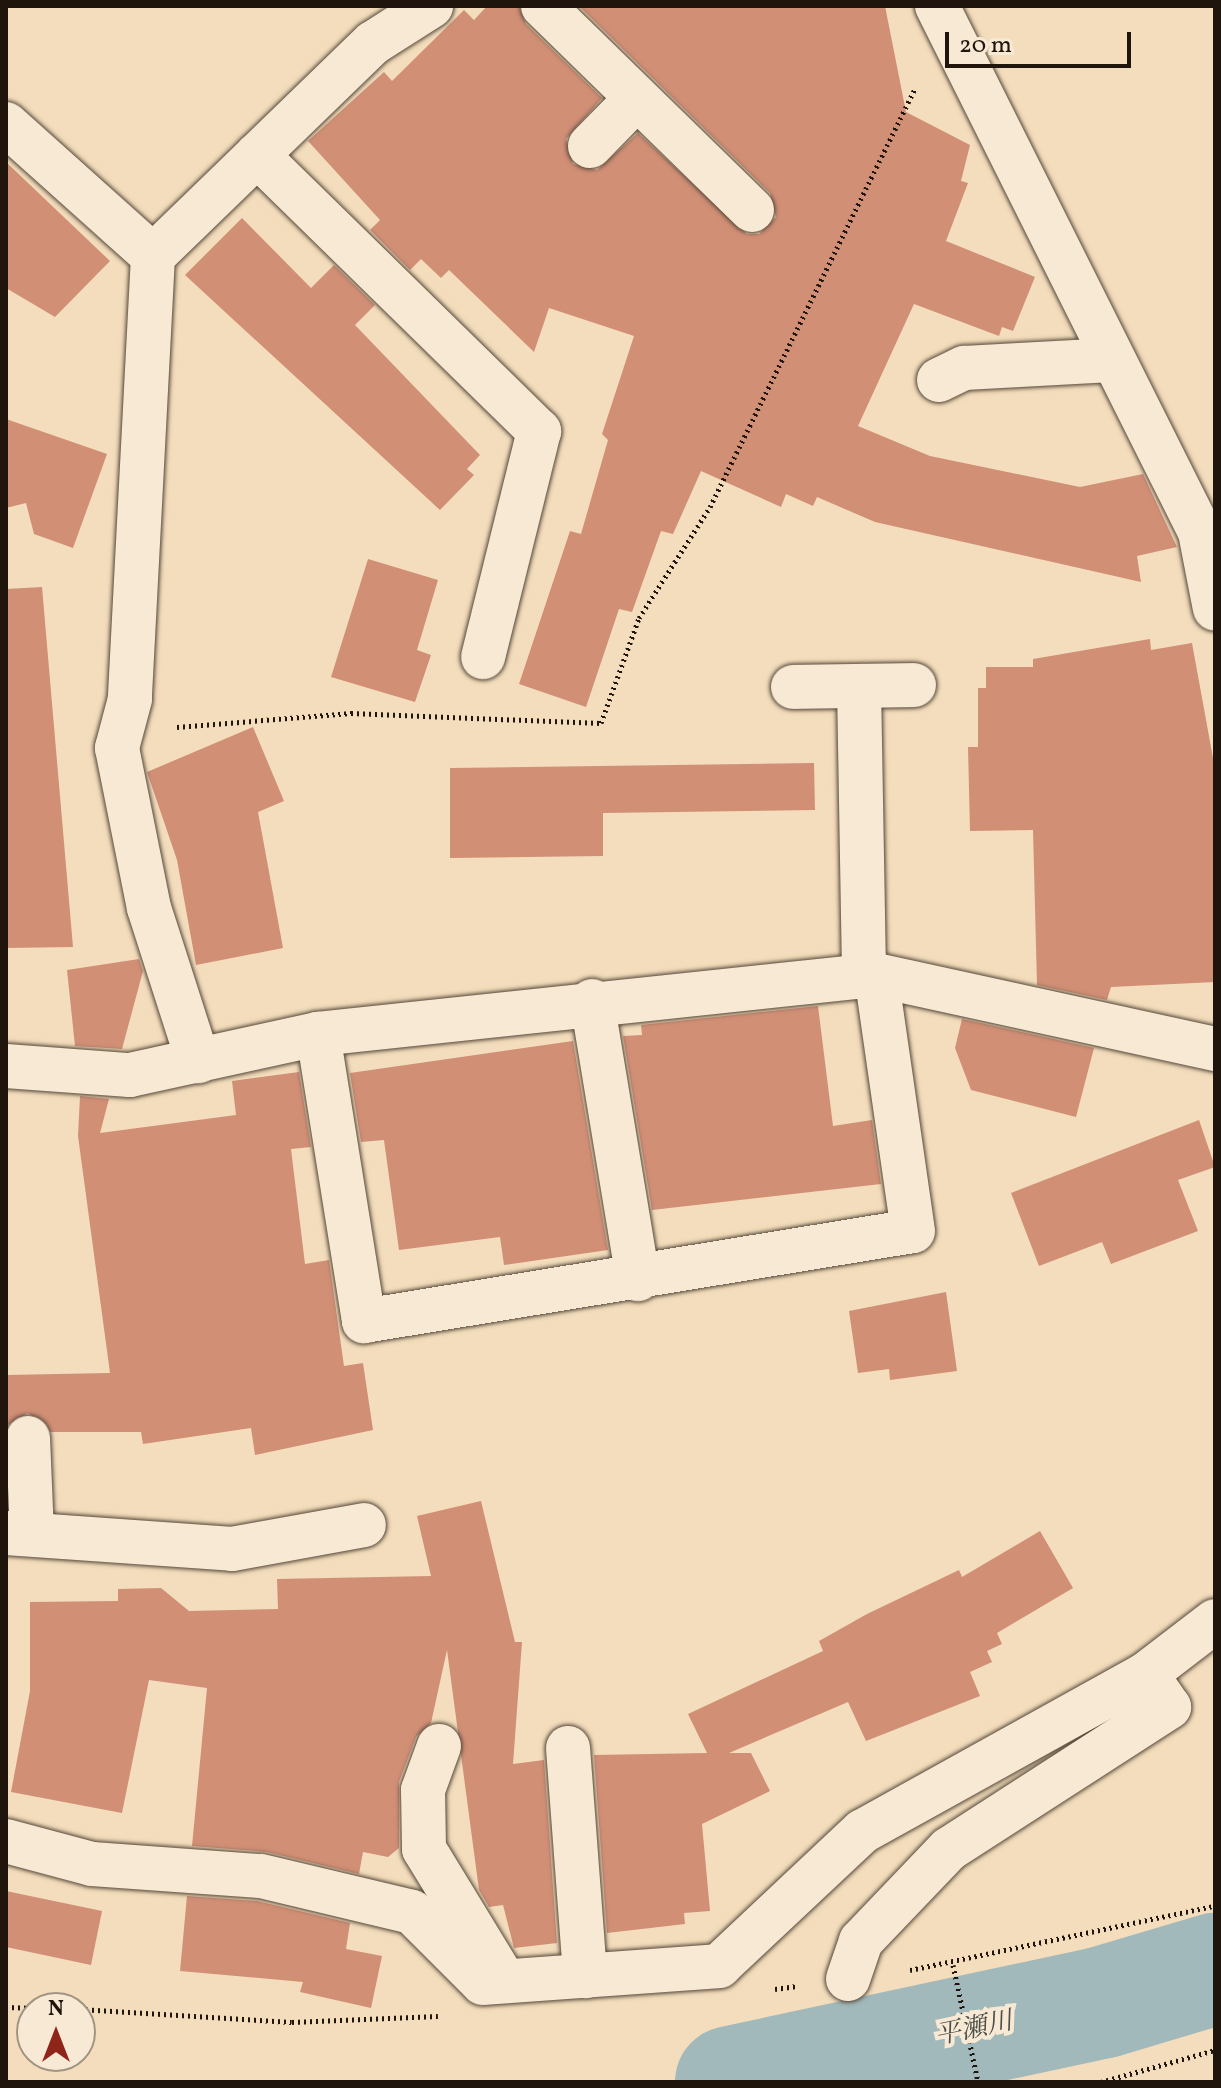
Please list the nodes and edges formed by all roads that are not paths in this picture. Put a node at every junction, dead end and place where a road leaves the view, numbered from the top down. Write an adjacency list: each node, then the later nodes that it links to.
1 (431, 6): 7 (street)
2 (543, 6): 4 (street)
3 (940, 19): 10 (street)
4 (637, 98): 6 (street); 8 (street)
5 (6, 124): 9 (street)
6 (590, 146)
7 (257, 155): 9 (street); 14 (street)
8 (752, 210)
9 (153, 256): 22 (street)
10 (1112, 360): 11 (street); 12 (street)
11 (939, 380)
12 (1208, 531): 13 (street)
13 (1215, 609)
14 (483, 657)
15 (914, 685): 16 (street)
16 (859, 686): 17 (street); 18 (street)
17 (793, 687)
18 (870, 975): 19 (street); 21 (street); 24 (street)
19 (592, 1001): 20 (street); 24 (street)
20 (318, 1034): 22 (street); 24 (street)
21 (1215, 1049)
22 (198, 1061): 23 (street)
23 (6, 1066)
24 (638, 1279)
25 (28, 1438): 27 (street)
26 (364, 1525): 27 (street)
27 (19, 1533)
28 (1215, 1621): 29 (street)
29 (1146, 1674): 33 (street); 34 (street)
30 (439, 1746): 35 (street)
31 (568, 1748): 33 (street)
32 (6, 1841): 35 (street)
33 (585, 1976): 35 (street)
34 (848, 1979)
35 (505, 1982)

